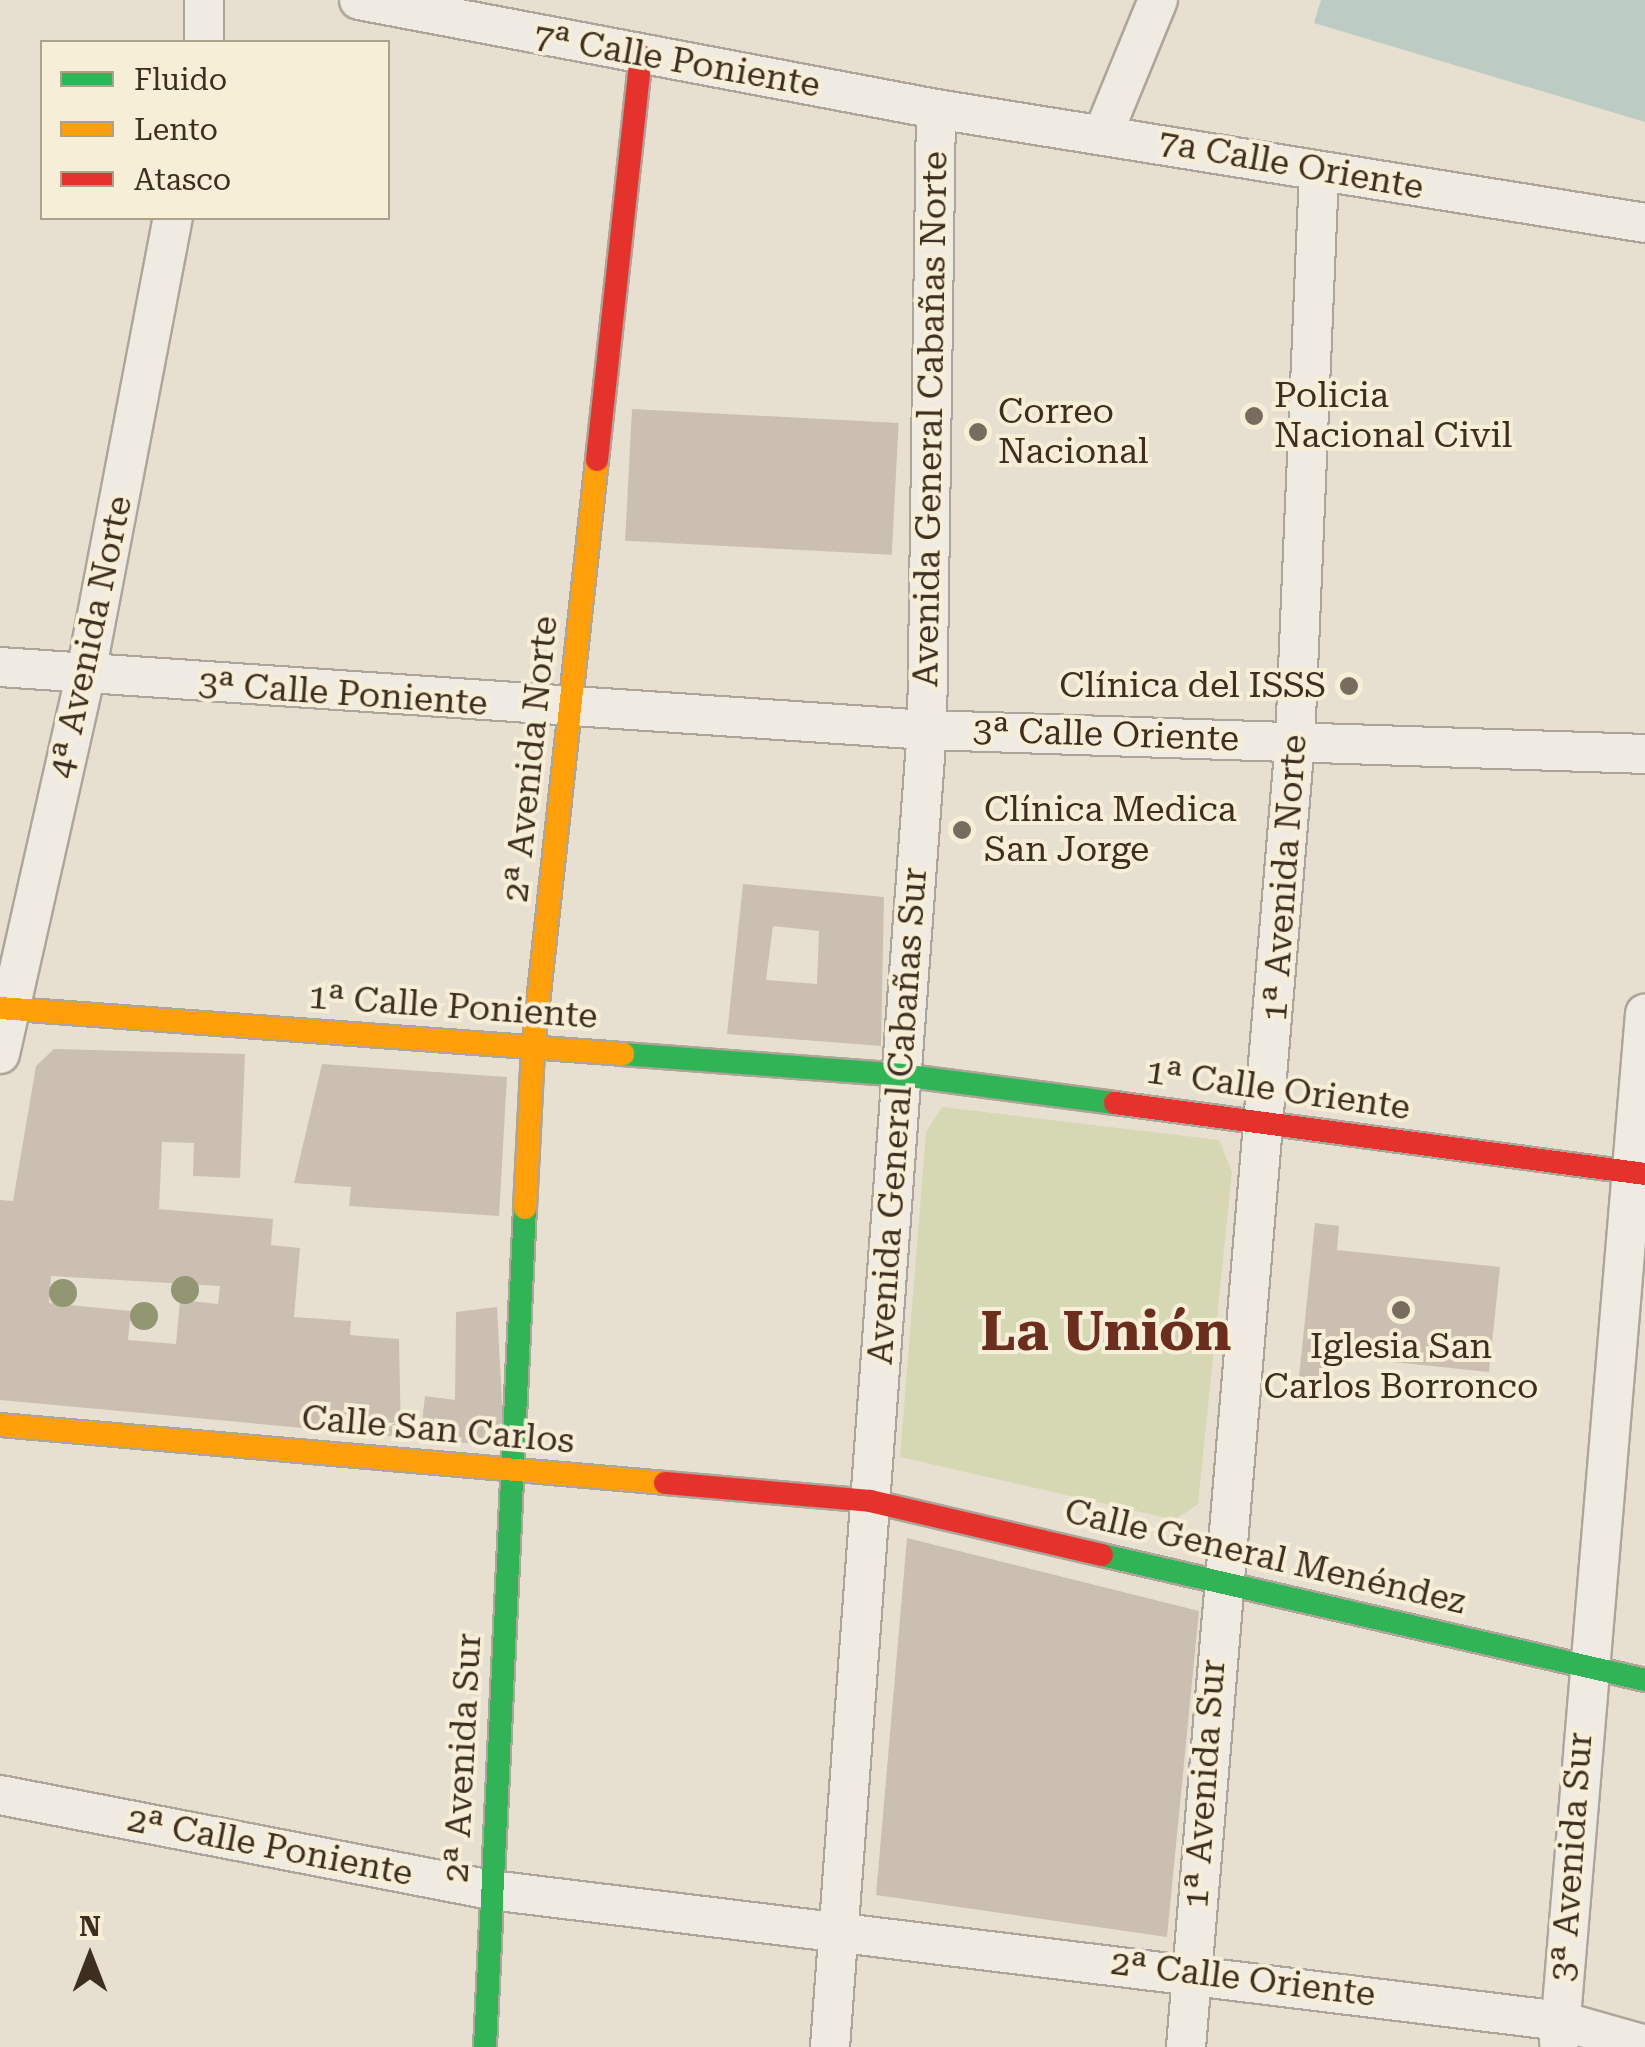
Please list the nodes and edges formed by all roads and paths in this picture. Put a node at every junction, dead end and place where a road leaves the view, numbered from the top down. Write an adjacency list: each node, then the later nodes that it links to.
1 (204, 0): 4 (street)
2 (359, 0): 5 (street, 7ª Calle Poniente)
3 (1158, 0): 7 (street)
4 (204, 40)
5 (641, 55): 6 (street, 7ª Calle Poniente); 13 (main road, 2ª Avenida Norte)
6 (936, 109): 7 (street, 7a Calle Oriente); 14 (street, Avenida General Cabañas Norte)
7 (1103, 134): 8 (street, 7a Calle Oriente)
8 (1319, 172): 10 (street, 7a Calle Oriente); 15 (street, 1ª Avenida Norte)
9 (173, 220): 12 (street, 4ª Avenida Norte)
10 (1645, 223)
11 (0, 666): 12 (street, 3ª Calle Poniente)
12 (85, 678): 13 (street, 3ª Calle Poniente); 17 (street, 4ª Avenida Norte)
13 (572, 708): 14 (street, 3ª Calle Poniente); 19 (main road, 2ª Avenida Norte)
14 (926, 730): 15 (street, 3ª Calle Oriente); 21 (street, Avenida General Cabañas Sur)
15 (1295, 741): 16 (street, 3ª Calle Oriente); 22 (street, 1ª Avenida Norte)
16 (1645, 754)
17 (4, 1008): 19 (main road, 1ª Calle Poniente); 20 (street, 4ª Avenida Norte)
18 (1645, 1014): 23 (street, 3ª Avenida Sur)
19 (534, 1049): 21 (main road, 1ª Calle Poniente); 25 (main road, 2ª Avenida Norte)
20 (0, 1054)
21 (902, 1075): 22 (main road, 1ª Calle Oriente); 26 (street, Avenida General Cabañas Sur)
22 (1267, 1124): 23 (main road, 1ª Calle Oriente); 27 (street, 1ª Avenida Norte)
23 (1638, 1173): 28 (street, 3ª Avenida Sur)
24 (0, 1425): 25 (main road, Calle San Carlos)
25 (513, 1472): 26 (main road, Calle San Carlos); 31 (main road, 2ª Avenida Sur)
26 (870, 1502): 27 (main road, Calle General Menéndez); 32 (street, Avenida General Cabañas Sur)
27 (1218, 1582): 28 (main road, Calle General Menéndez); 33 (street, 1ª Avenida Sur)
28 (1584, 1667): 29 (main road, Calle General Menéndez); 34 (street, 3ª Avenida Sur)
29 (1645, 1680)
30 (0, 1795): 31 (street, 2ª Calle Poniente)
31 (491, 1890): 32 (street, 2ª Calle Poniente); 36 (main road, 2ª Avenida Sur)
32 (838, 1926): 33 (street, 2ª Calle Oriente); 37 (street, Avenida General Cabañas Sur)
33 (1193, 1973): 34 (street, 2ª Calle Oriente); 38 (street, 1ª Avenida Sur)
34 (1560, 2034): 35 (street, 2ª Calle Oriente)
35 (1645, 2045)
36 (485, 2047)
37 (830, 2047)
38 (1186, 2047)

